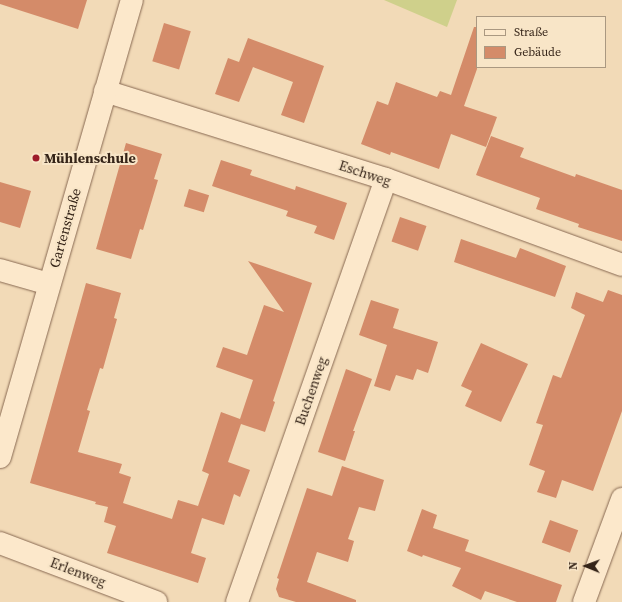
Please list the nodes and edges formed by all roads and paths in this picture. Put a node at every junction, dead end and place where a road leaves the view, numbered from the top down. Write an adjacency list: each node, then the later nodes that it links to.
1 (132, 0): 2 (street, Gartenstraße)
2 (105, 91): 3 (street, Eschweg); 6 (street, Gartenstraße)
3 (386, 180): 4 (street, Eschweg); 11 (street, Buchenweg)
4 (622, 265)
5 (0, 270): 6 (street)
6 (49, 284): 7 (street, Gartenstraße)
7 (0, 457)
8 (622, 499): 12 (street)
9 (0, 543): 10 (street, Erlenweg)
10 (156, 602)
11 (237, 602)
12 (584, 602)

